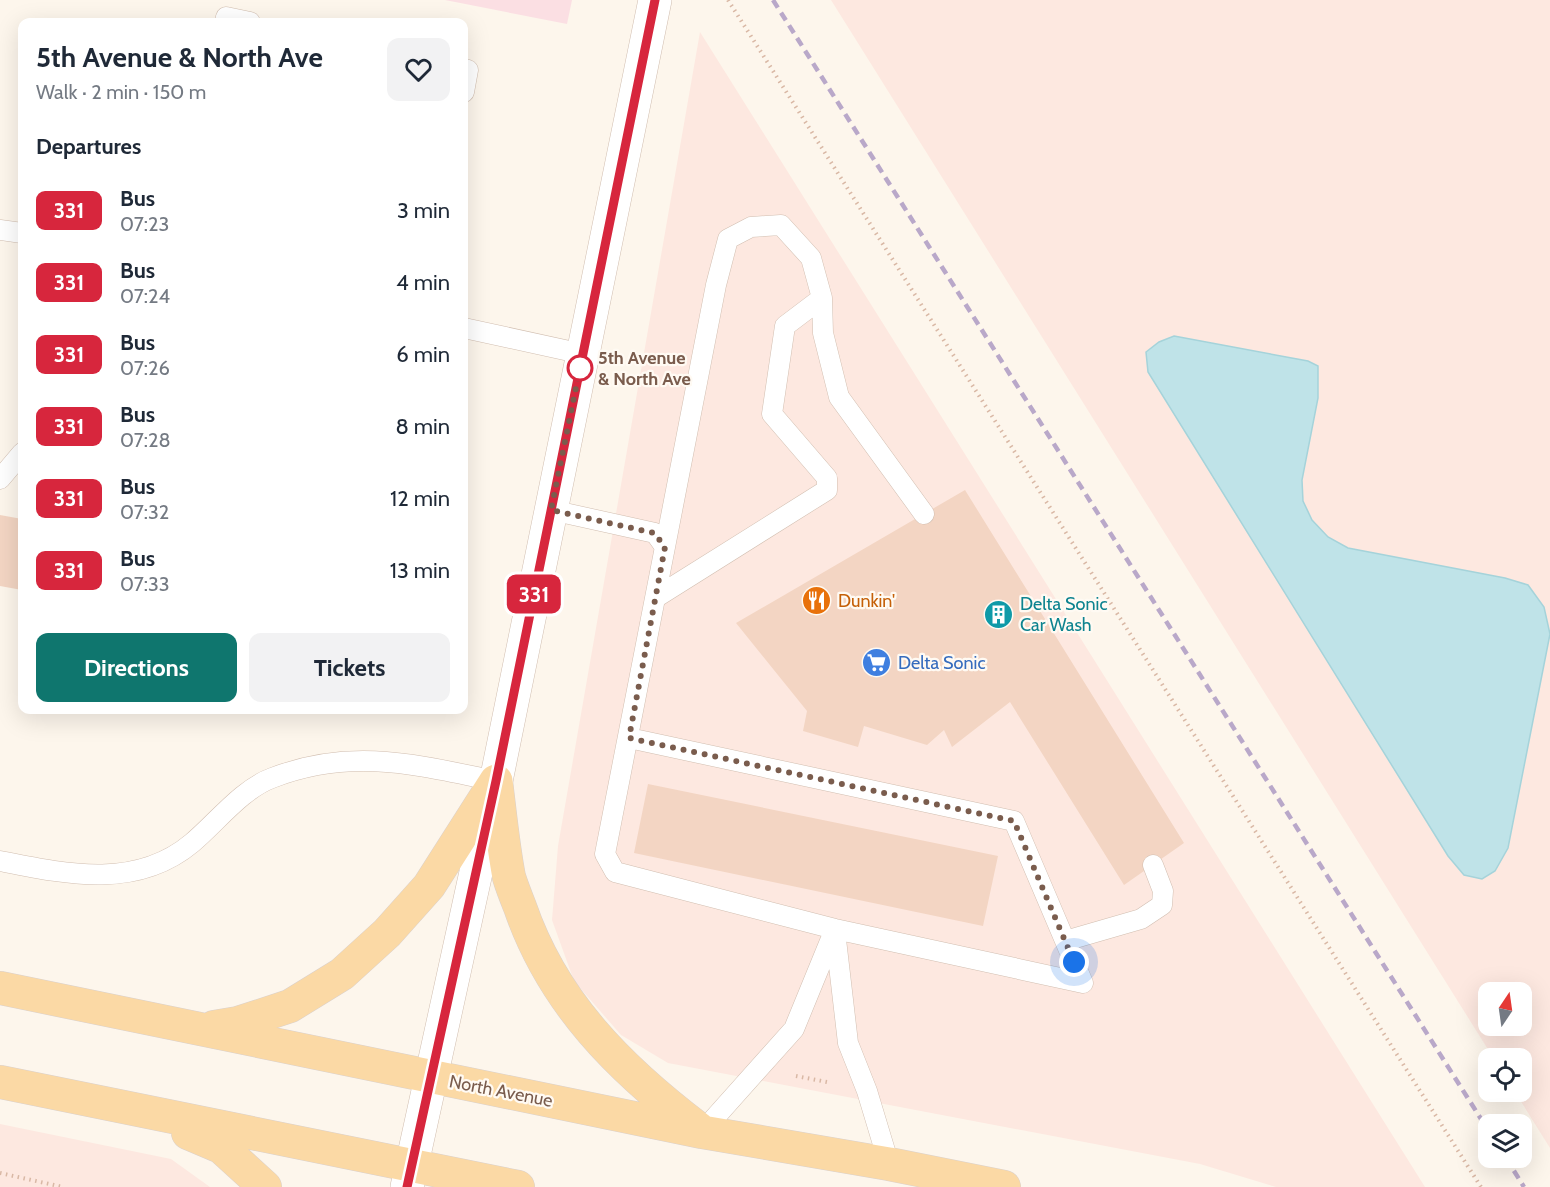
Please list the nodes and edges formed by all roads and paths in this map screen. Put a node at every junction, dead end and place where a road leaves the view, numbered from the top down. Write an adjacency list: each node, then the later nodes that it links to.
1 (655, 0): 7 (street)
2 (728, 0): 35 (path)
3 (0, 230): 4 (lane)
4 (18, 232)
5 (822, 298): 11 (lane); 12 (lane); 13 (lane)
6 (468, 329): 7 (lane)
7 (583, 354): 10 (street)
8 (18, 458): 9 (lane)
9 (0, 479)
10 (551, 510): 12 (lane); 15 (street)
11 (924, 514)
12 (665, 547): 13 (lane)
13 (655, 598): 14 (lane)
14 (629, 738): 18 (lane); 19 (lane)
15 (496, 781): 16 (lane); 21 (main road); 23 (street); 27 (main road)
16 (0, 861)
17 (1153, 865): 19 (lane)
18 (835, 928): 19 (lane); 27 (lane); 28 (lane)
19 (1065, 941)
20 (0, 988): 21 (main road, North Avenue)
21 (201, 1030): 23 (main road, North Avenue)
22 (792, 1075): 25 (path)
23 (431, 1077): 27 (main road, North Avenue); 30 (street)
24 (0, 1083): 26 (main road)
25 (837, 1084)
26 (134, 1110): 30 (main road); 32 (main road)
27 (702, 1132): 28 (main road, North Avenue)
28 (889, 1164): 34 (main road, North Avenue)
29 (0, 1173): 31 (path)
30 (409, 1176): 33 (main road)
31 (63, 1187)
32 (265, 1187)
33 (518, 1187)
34 (1004, 1187)
35 (1481, 1187)

